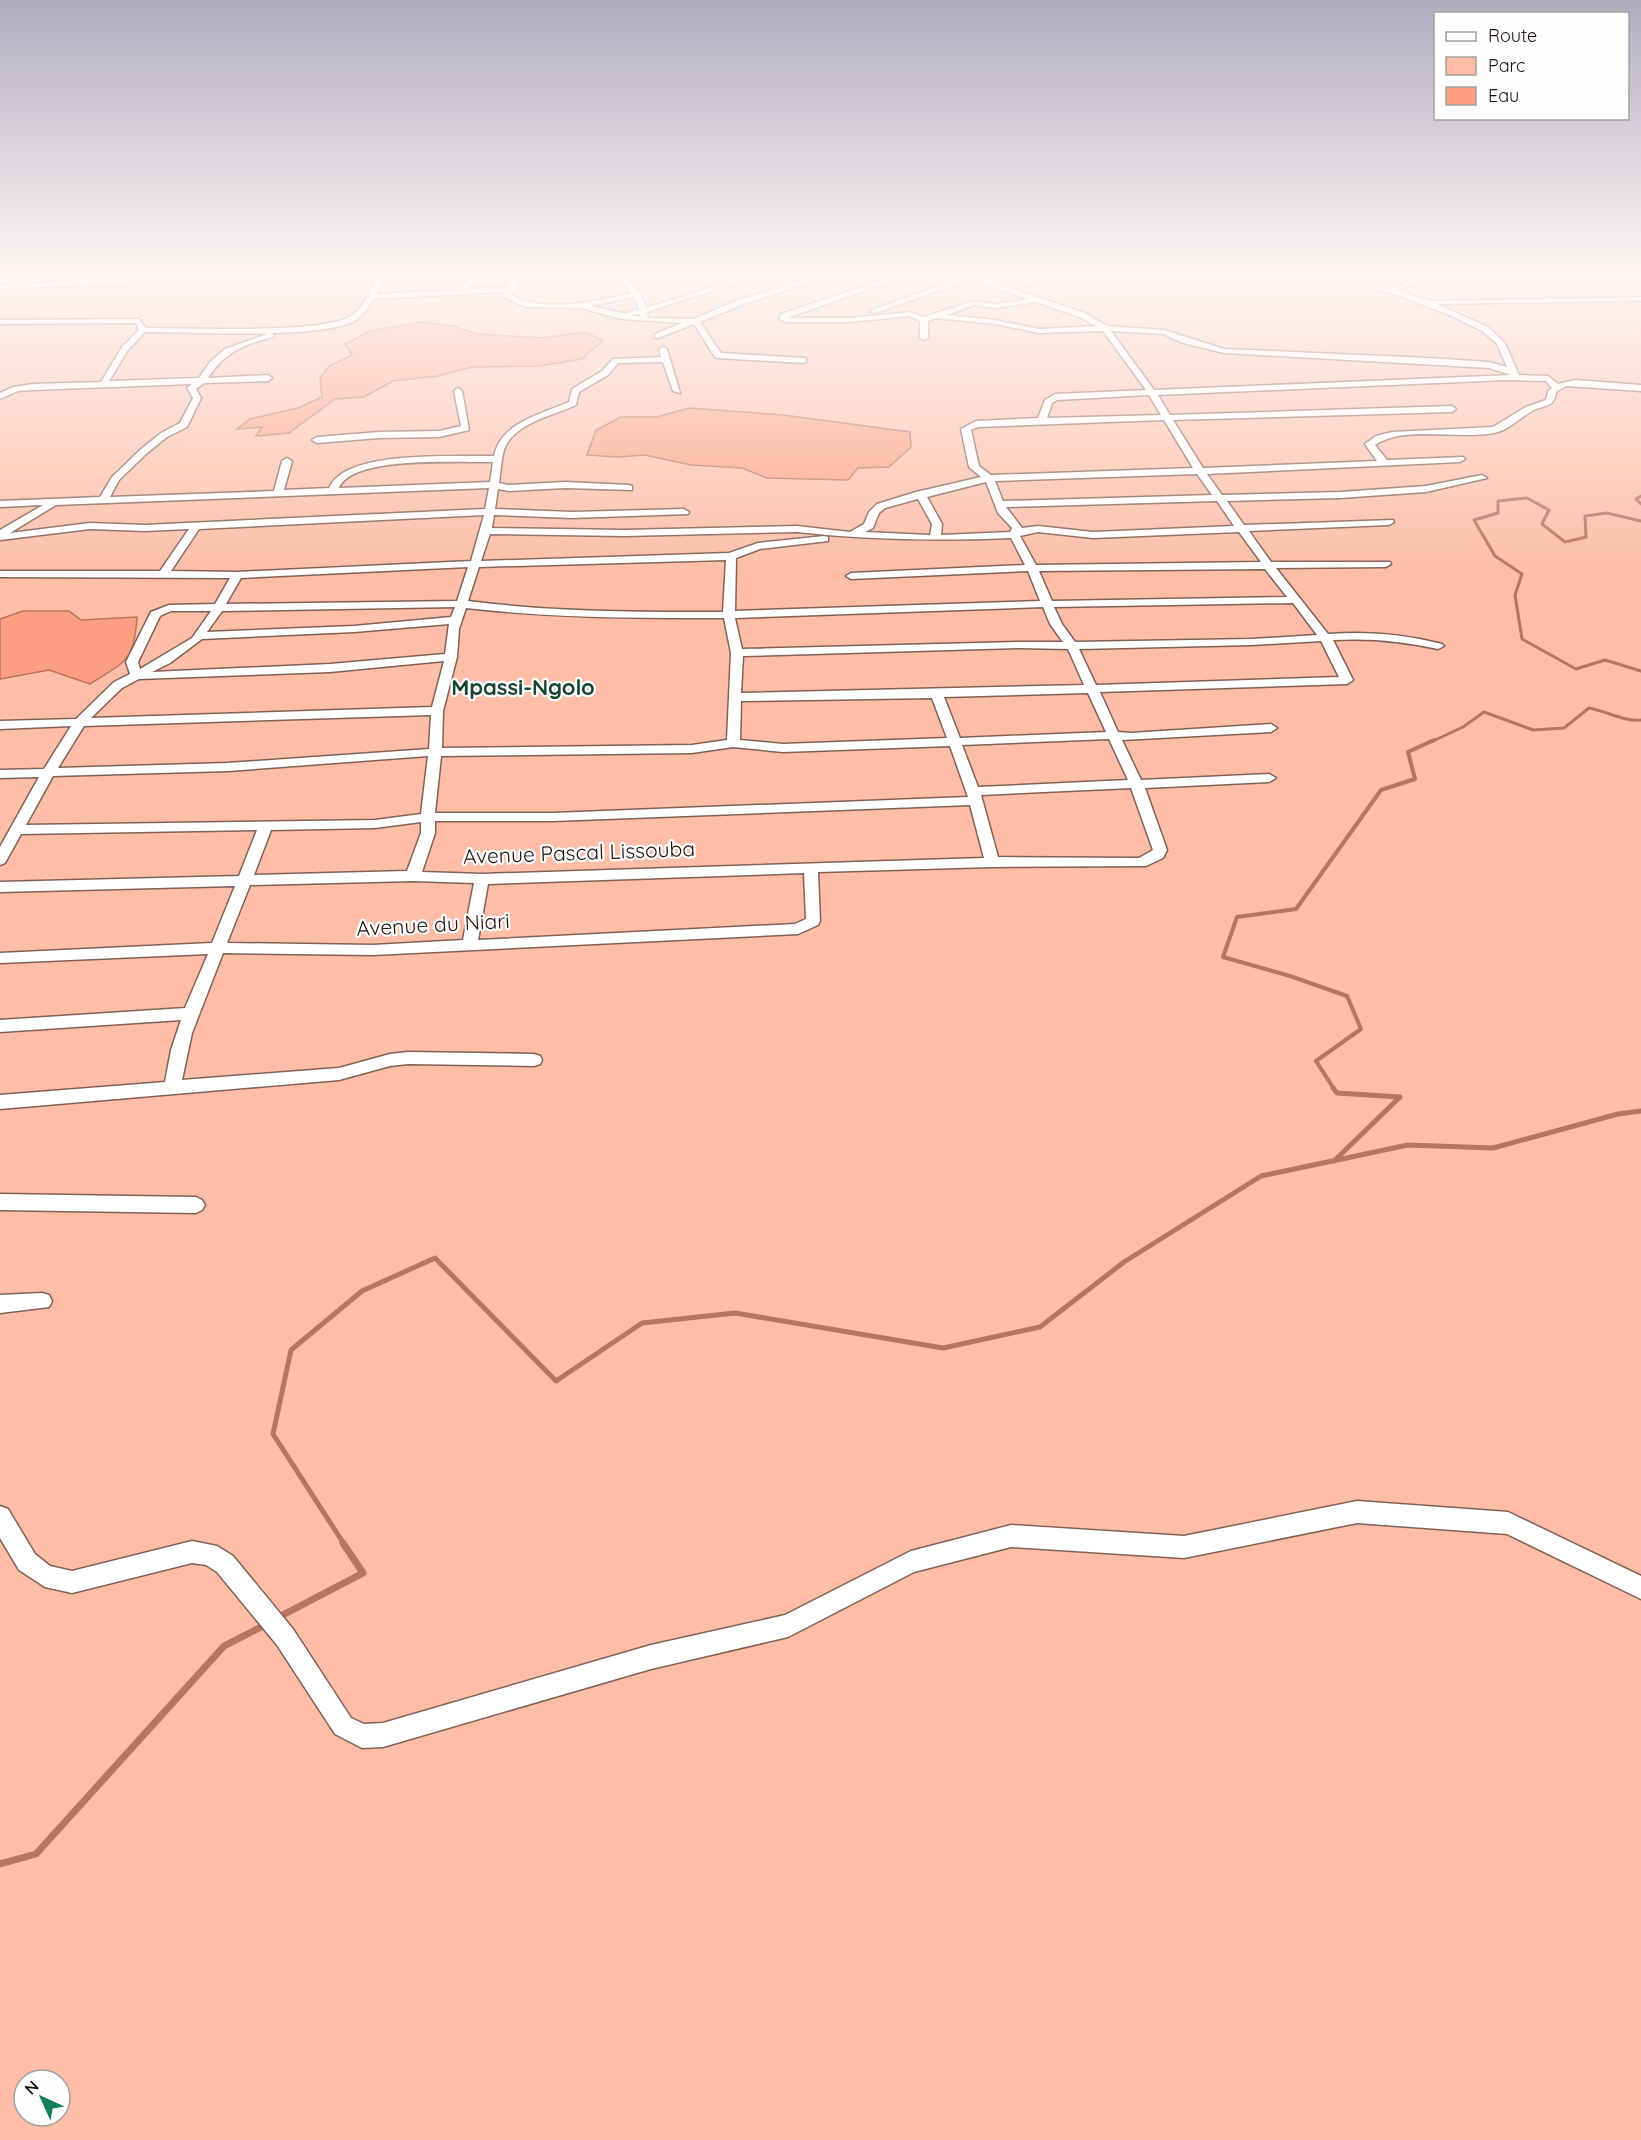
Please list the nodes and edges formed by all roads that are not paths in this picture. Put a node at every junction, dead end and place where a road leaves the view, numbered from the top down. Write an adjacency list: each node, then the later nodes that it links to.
1 (109, 374): 12 (street)
2 (208, 374): 11 (street)
3 (605, 374): 24 (street)
4 (671, 374): 16 (street)
5 (1138, 374): 17 (street)
6 (1451, 374): 17 (street)
7 (1527, 374): 10 (street)
8 (1527, 374): 10 (street)
9 (268, 378): 11 (street)
10 (1548, 379): 13 (street)
11 (205, 380): 12 (street); 37 (street)
12 (103, 384): 18 (street)
13 (1560, 385): 14 (street); 27 (street)
14 (1641, 388)
15 (458, 391): 23 (street)
16 (677, 391)
17 (1152, 393): 20 (street); 21 (street)
18 (0, 396)
19 (1452, 409): 20 (street)
20 (1167, 416): 21 (street); 28 (street)
21 (1042, 421): 29 (street)
22 (317, 440): 23 (street)
23 (403, 448): 24 (street); 33 (street)
24 (498, 459): 31 (street)
25 (1460, 459): 27 (street)
26 (287, 461): 34 (street)
27 (1384, 463): 28 (street)
28 (1199, 470): 29 (street); 36 (street)
29 (989, 478): 35 (street); 40 (street)
30 (1482, 478): 36 (street)
31 (495, 485): 32 (street); 33 (street); 41 (street)
32 (629, 488)
33 (332, 492): 34 (street)
34 (278, 494): 42 (street)
35 (920, 494): 48 (street); 52 (street)
36 (1220, 497): 40 (street); 46 (street)
37 (104, 499): 38 (street); 42 (street)
38 (53, 502): 39 (street); 51 (street)
39 (0, 504)
40 (1000, 504): 50 (street)
41 (491, 512): 43 (street); 45 (street); 47 (street)
42 (152, 513): 45 (street); 51 (street)
43 (684, 513)
44 (1389, 522): 46 (street)
45 (196, 526): 59 (street)
46 (1241, 529): 50 (street); 56 (street)
47 (486, 531): 48 (street); 54 (street)
48 (851, 535): 49 (street)
49 (867, 535): 52 (street); 53 (street)
50 (1014, 535): 52 (street); 57 (street)
51 (0, 536)
52 (934, 538)
53 (731, 556): 54 (street); 66 (street)
54 (474, 564): 60 (street); 63 (street)
55 (1386, 564): 56 (street)
56 (1268, 565): 57 (street); 62 (street)
57 (1032, 568): 61 (street); 64 (street)
58 (0, 574): 59 (street)
59 (164, 574): 60 (street)
60 (237, 574): 65 (street)
61 (851, 576)
62 (1296, 600): 64 (street); 69 (street)
63 (462, 604): 65 (street); 66 (street); 67 (street)
64 (1045, 604): 66 (street); 70 (street)
65 (218, 609): 68 (street); 74 (street)
66 (729, 615): 72 (street)
67 (455, 620): 68 (street); 73 (street)
68 (198, 636): 74 (street)
69 (1325, 637): 70 (street); 71 (street); 75 (street)
70 (1072, 646): 72 (street); 75 (street)
71 (1438, 646)
72 (737, 653): 77 (street)
73 (451, 657): 74 (street); 78 (street)
74 (137, 676): 79 (street)
75 (1090, 688): 76 (street); 82 (street)
76 (937, 694): 77 (street); 83 (street)
77 (737, 697): 84 (street)
78 (437, 711): 79 (street); 85 (street)
79 (80, 722): 80 (street); 86 (street)
80 (0, 725)
81 (1271, 728): 82 (street)
82 (1113, 735): 83 (street); 89 (street)
83 (957, 742): 84 (street); 90 (street)
84 (733, 743): 85 (street)
85 (435, 752): 86 (street); 91 (street)
86 (48, 773): 87 (street); 93 (street)
87 (0, 774)
88 (1269, 778): 89 (street)
89 (1137, 785): 90 (street); 95 (street, Avenue Pascal Lissouba)
90 (975, 796): 91 (street); 95 (street)
91 (430, 817): 92 (street); 97 (street)
92 (266, 825): 93 (street); 99 (street)
93 (18, 830): 94 (street)
94 (0, 860)
95 (992, 862): 96 (street, Avenue Pascal Lissouba)
96 (811, 868): 98 (street, Avenue Pascal Lissouba); 101 (street, Avenue du Niari)
97 (413, 876): 98 (street, Avenue Pascal Lissouba); 99 (street, Avenue Pascal Lissouba)
98 (482, 879): 101 (street)
99 (244, 881): 100 (street, Avenue Pascal Lissouba); 102 (street)
100 (0, 887)
101 (470, 944): 102 (street, Avenue du Niari)
102 (218, 948): 103 (street, Avenue du Niari); 104 (street)
103 (0, 958)
104 (189, 1014): 105 (street); 107 (street)
105 (0, 1026)
106 (534, 1060): 107 (street)
107 (173, 1088): 108 (street)
108 (0, 1102)
109 (0, 1202): 110 (street)
110 (196, 1205)
111 (42, 1301): 112 (street)
112 (0, 1304)
113 (0, 1517): 114 (street)
114 (1641, 1588)

